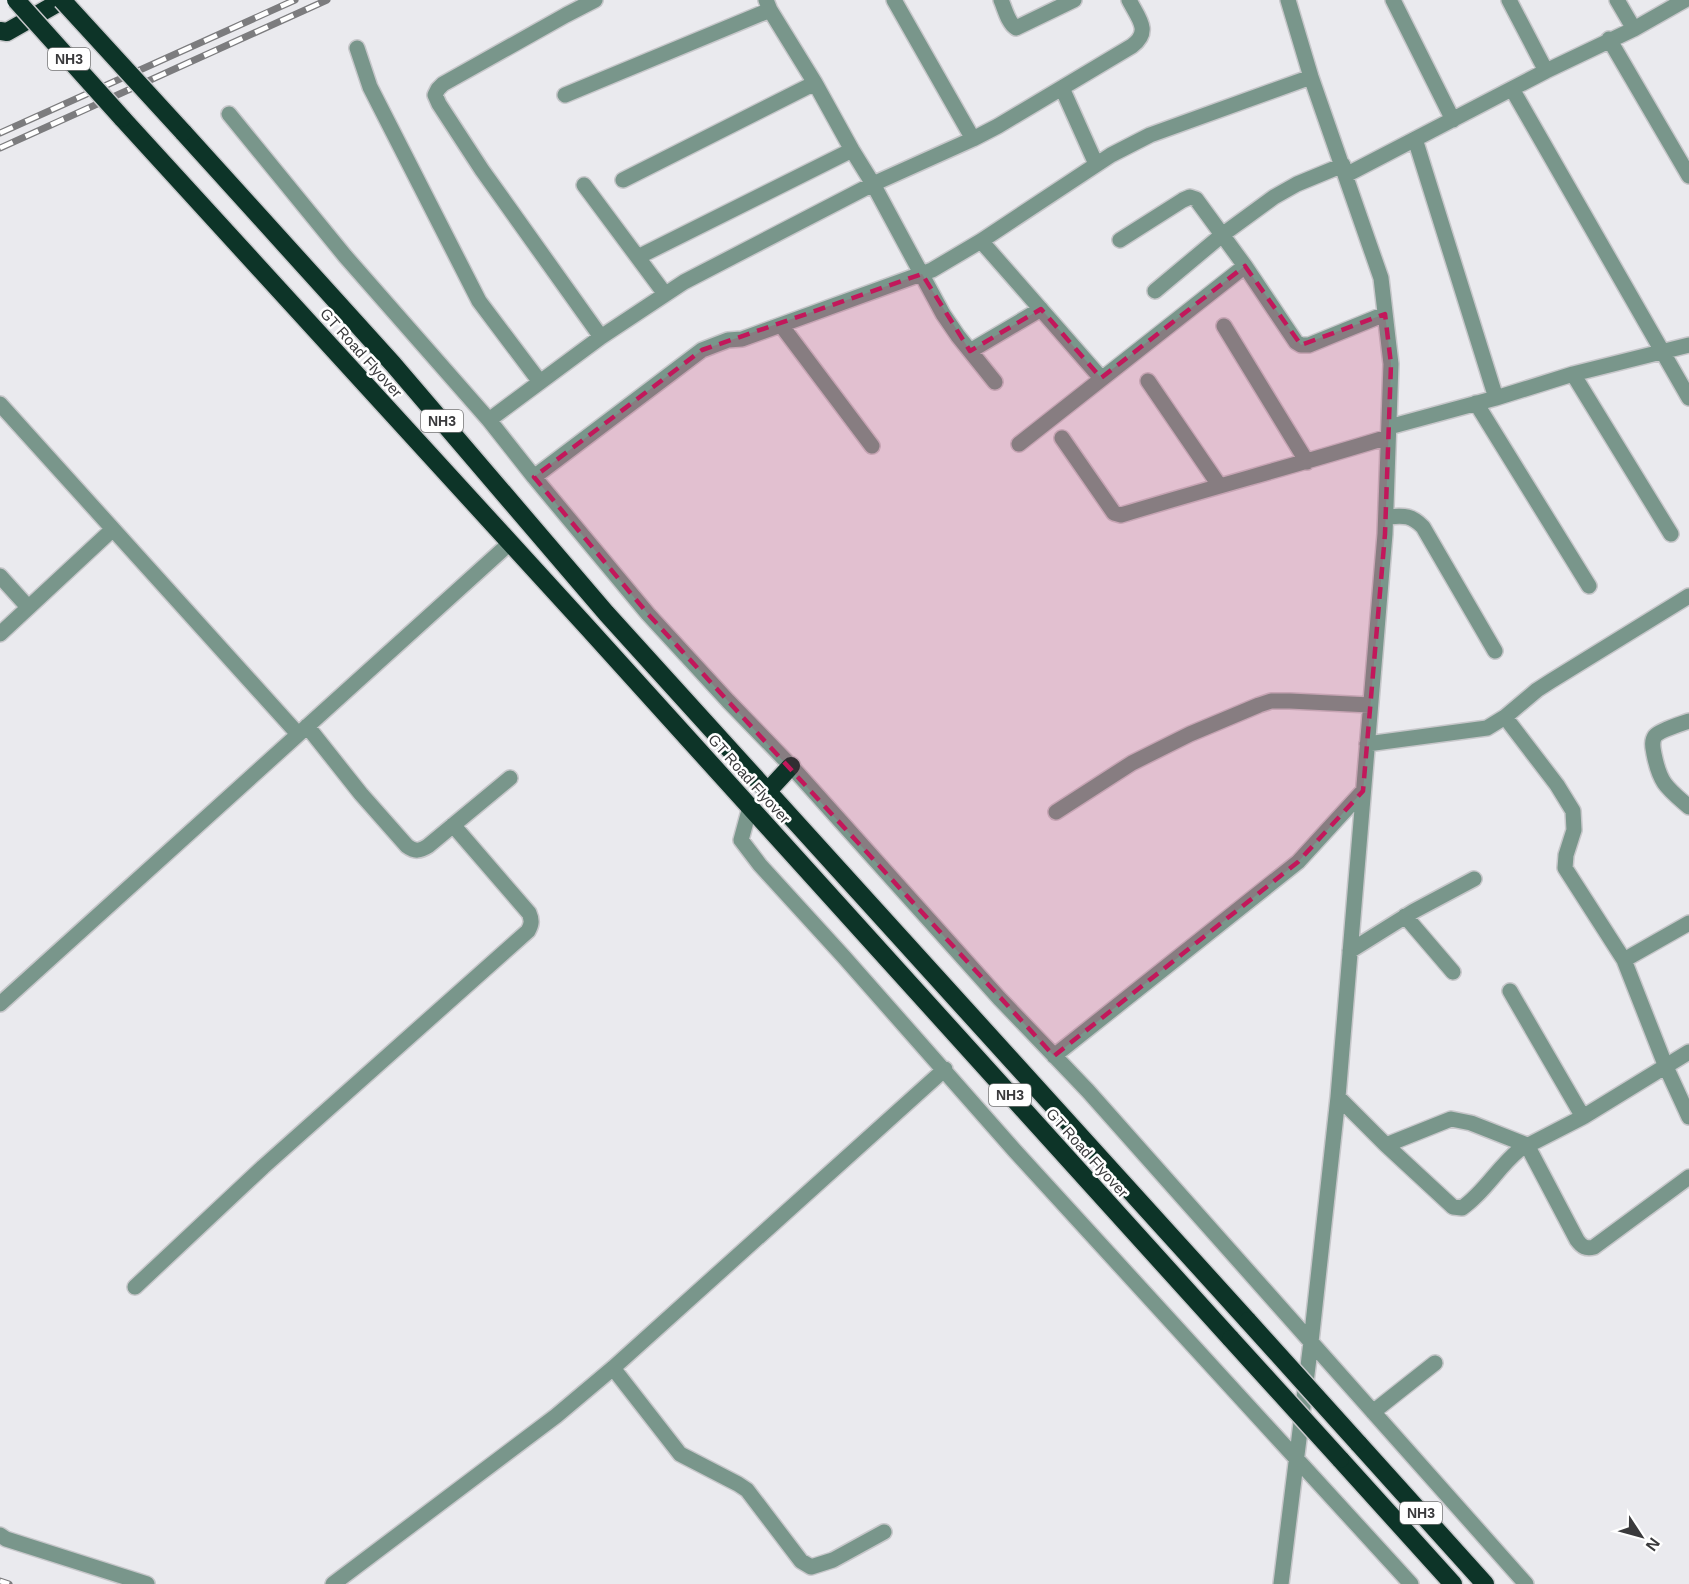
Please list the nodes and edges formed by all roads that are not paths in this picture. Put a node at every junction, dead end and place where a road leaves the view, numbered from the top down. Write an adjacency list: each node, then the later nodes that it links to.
1 (16, 0): 71 (highway, GT Road Flyover / NH3, bridge)
2 (63, 0): 15 (highway); 86 (highway, GT Road Flyover / NH3, bridge)
3 (596, 0): 47 (street)
4 (894, 0): 26 (street)
5 (1001, 0): 6 (street)
6 (1074, 0)
7 (1129, 0): 21 (street)
8 (1288, 0): 19 (street)
9 (1393, 0): 25 (street)
10 (1509, 0): 18 (street)
11 (1617, 0): 14 (street)
12 (1684, 0): 14 (street)
13 (768, 5): 20 (street); 23 (street)
14 (1634, 29): 16 (street)
15 (0, 31)
16 (1609, 39): 18 (street); 31 (street)
17 (357, 48): 54 (street)
18 (1546, 71): 22 (street)
19 (1311, 77): 29 (street); 30 (street)
20 (815, 83): 28 (street); 32 (street)
21 (1062, 88): 26 (street); 29 (street)
22 (1512, 89): 25 (street); 50 (street)
23 (565, 95)
24 (229, 114): 60 (street)
25 (1453, 120): 27 (street)
26 (974, 139): 33 (street)
27 (1415, 139): 30 (street); 56 (street)
28 (852, 150): 33 (street); 38 (street)
29 (1096, 164): 37 (street)
30 (1345, 170): 35 (street); 44 (street)
31 (1689, 176)
32 (623, 180)
33 (873, 184): 40 (street); 42 (street)
34 (585, 185): 38 (street)
35 (1222, 235): 36 (street); 39 (street); 41 (street)
36 (1120, 240)
37 (981, 241): 40 (street); 43 (street)
38 (638, 257): 42 (street)
39 (1245, 266): 44 (street); 52 (street)
40 (922, 274): 45 (street); 49 (street)
41 (1155, 291)
42 (665, 294): 47 (street)
43 (1041, 309): 49 (street); 52 (street)
44 (1385, 314): 61 (street)
45 (782, 325): 64 (street); 66 (street)
46 (1224, 326): 65 (street)
47 (601, 337): 54 (street)
48 (1689, 345): 50 (street)
49 (970, 351): 55 (street)
50 (1664, 353): 51 (street); 57 (street)
51 (1573, 374): 56 (street); 70 (street)
52 (1101, 378): 63 (street)
53 (1149, 381): 67 (street)
54 (540, 382): 60 (street)
55 (995, 382)
56 (1496, 398): 58 (street)
57 (1689, 398)
58 (1476, 403): 61 (street); 73 (street)
59 (0, 404): 69 (street)
60 (489, 420): 66 (street)
61 (1389, 432): 65 (street); 68 (street)
62 (1062, 438): 67 (street)
63 (1019, 444)
64 (872, 446)
65 (1307, 462): 67 (street)
66 (534, 477): 83 (street)
67 (1219, 485)
68 (1386, 517): 77 (street); 78 (street)
69 (113, 529): 75 (street); 81 (street)
70 (1671, 534)
71 (510, 543): 81 (street); 87 (highway, GT Road Flyover / NH3)
72 (0, 576): 75 (street)
73 (1589, 586)
74 (1689, 596): 79 (street)
75 (28, 607): 76 (street)
76 (0, 634)
77 (1494, 651)
78 (1370, 705): 82 (street); 89 (street)
79 (1505, 717): 82 (street); 95 (street)
80 (1689, 721): 88 (street)
81 (303, 730): 90 (street); 98 (street)
82 (1367, 744): 85 (street)
83 (791, 766): 86 (highway); 100 (street)
84 (510, 778): 90 (street)
85 (1363, 791): 94 (street); 100 (street)
86 (768, 792): 122 (highway, GT Road Flyover / NH3, bridge)
87 (750, 807): 102 (street); 121 (highway, GT Road Flyover / NH3, bridge)
88 (1689, 807)
89 (1056, 812)
90 (453, 825): 109 (street)
91 (1473, 879): 92 (street)
92 (1405, 916): 94 (street); 96 (street)
93 (1689, 922): 95 (street)
94 (1350, 951): 103 (street)
95 (1624, 960): 101 (street)
96 (1453, 972)
97 (1510, 991): 104 (street)
98 (0, 1004)
99 (1689, 1052): 101 (street)
100 (1054, 1056): 110 (street)
101 (1666, 1067): 104 (street); 105 (street)
102 (945, 1070): 112 (street); 114 (street)
103 (1338, 1097): 106 (street); 110 (street)
104 (1583, 1117): 107 (street)
105 (1689, 1117)
106 (1386, 1145): 107 (street); 107 (street)
107 (1527, 1145): 108 (street)
108 (1689, 1177)
109 (135, 1287)
110 (1311, 1342): 113 (street); 114 (street)
111 (1435, 1363): 113 (street)
112 (613, 1368): 115 (street); 118 (street)
113 (1373, 1412): 123 (street)
114 (1296, 1458): 119 (street); 120 (street)
115 (884, 1532)
116 (2, 1537): 117 (street)
117 (147, 1584)
118 (333, 1584)
119 (1281, 1584)
120 (1411, 1584)
121 (1453, 1584)
122 (1485, 1584)
123 (1526, 1584)

